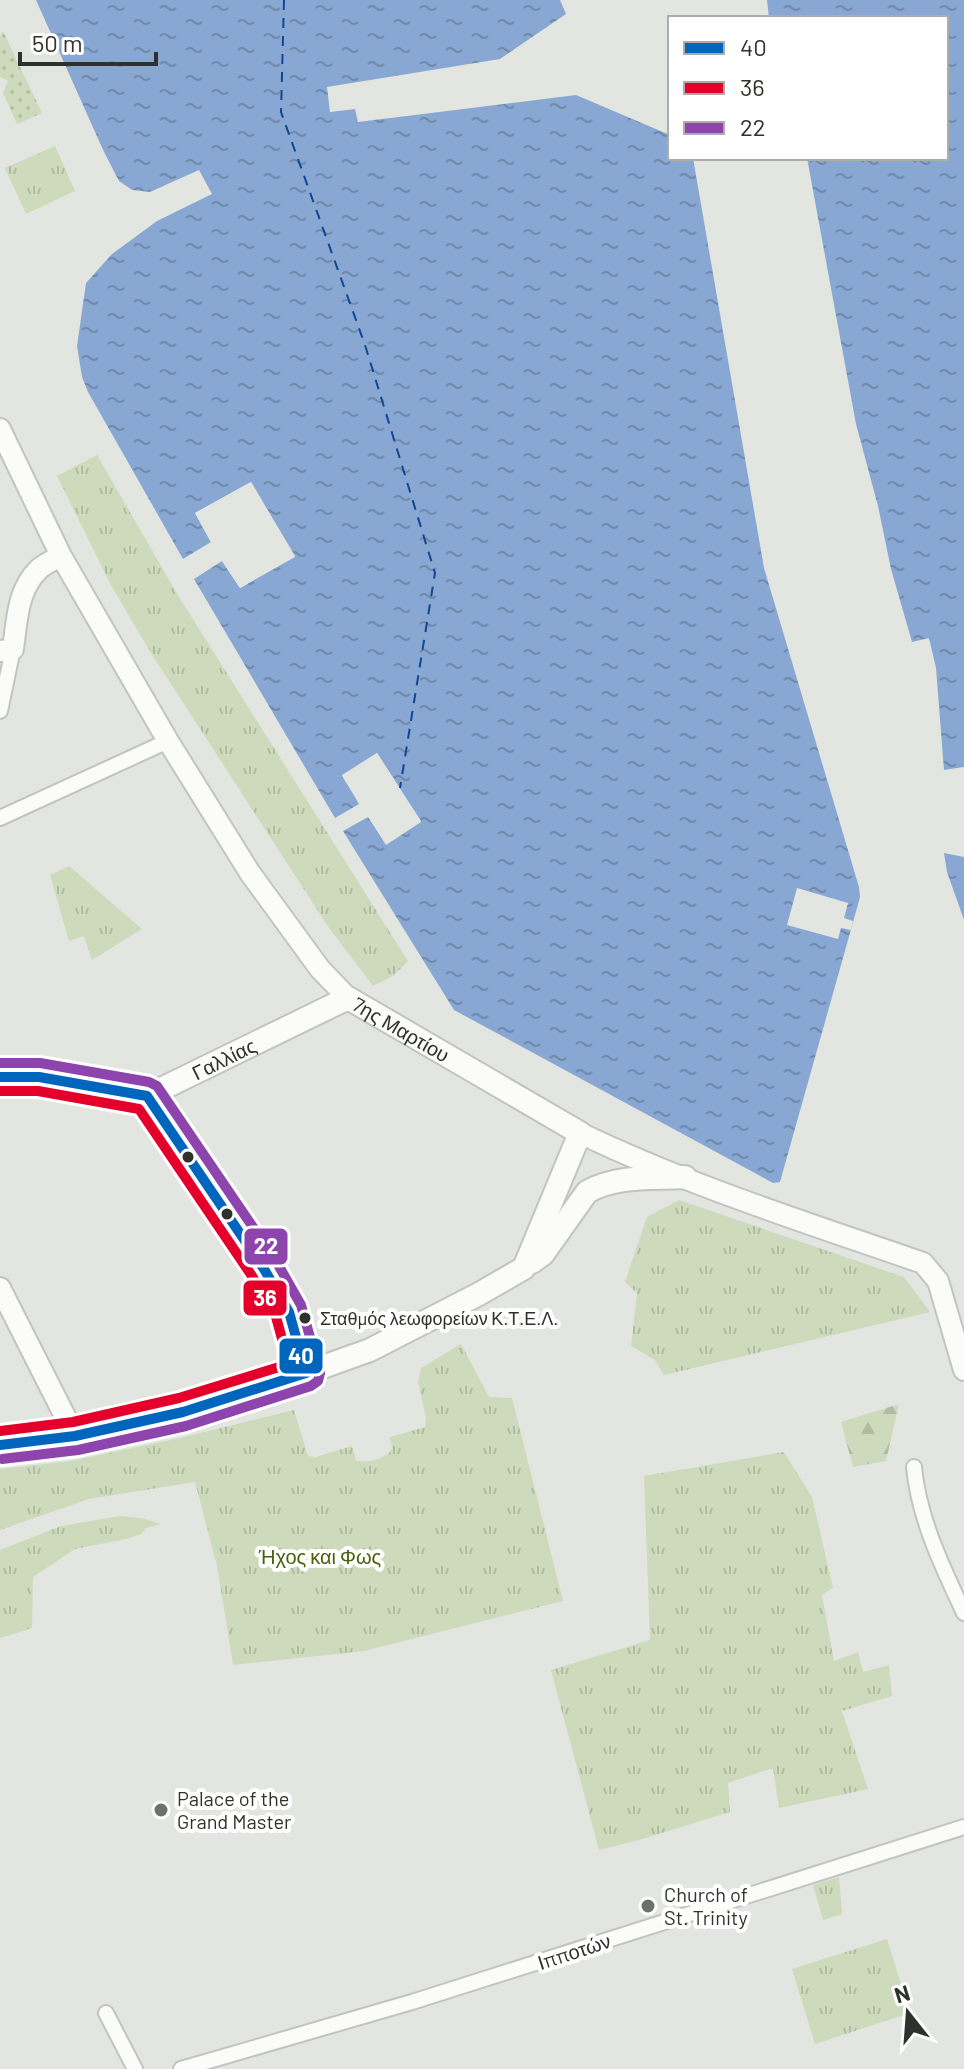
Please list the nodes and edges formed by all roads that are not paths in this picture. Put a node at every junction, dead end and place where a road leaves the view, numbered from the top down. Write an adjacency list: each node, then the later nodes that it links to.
1 (0, 429): 2 (main road, 7ης Μαρτίου)
2 (61, 556): 3 (main road); 5 (main road, 7ης Μαρτίου)
3 (6, 650): 4 (street)
4 (0, 711)
5 (168, 741): 6 (street); 7 (main road, 7ης Μαρτίου)
6 (0, 818)
7 (348, 998): 9 (main road, Γαλλίας); 10 (main road, 7ης Μαρτίου)
8 (0, 1077): 9 (main road)
9 (147, 1096): 15 (main road)
10 (580, 1133): 11 (main road, 7ης Μαρτίου); 12 (main road)
11 (685, 1177): 12 (main road); 14 (main road, 7ης Μαρτίου)
12 (524, 1268): 15 (main road)
13 (0, 1288): 16 (main road)
14 (964, 1370)
15 (306, 1373): 16 (main road)
16 (75, 1436): 17 (main road)
17 (0, 1445)
18 (914, 1467): 19 (street)
19 (964, 1613)
20 (964, 1827): 23 (street, Ιπποτών)
21 (106, 2013): 22 (street)
22 (135, 2069)
23 (181, 2069)

